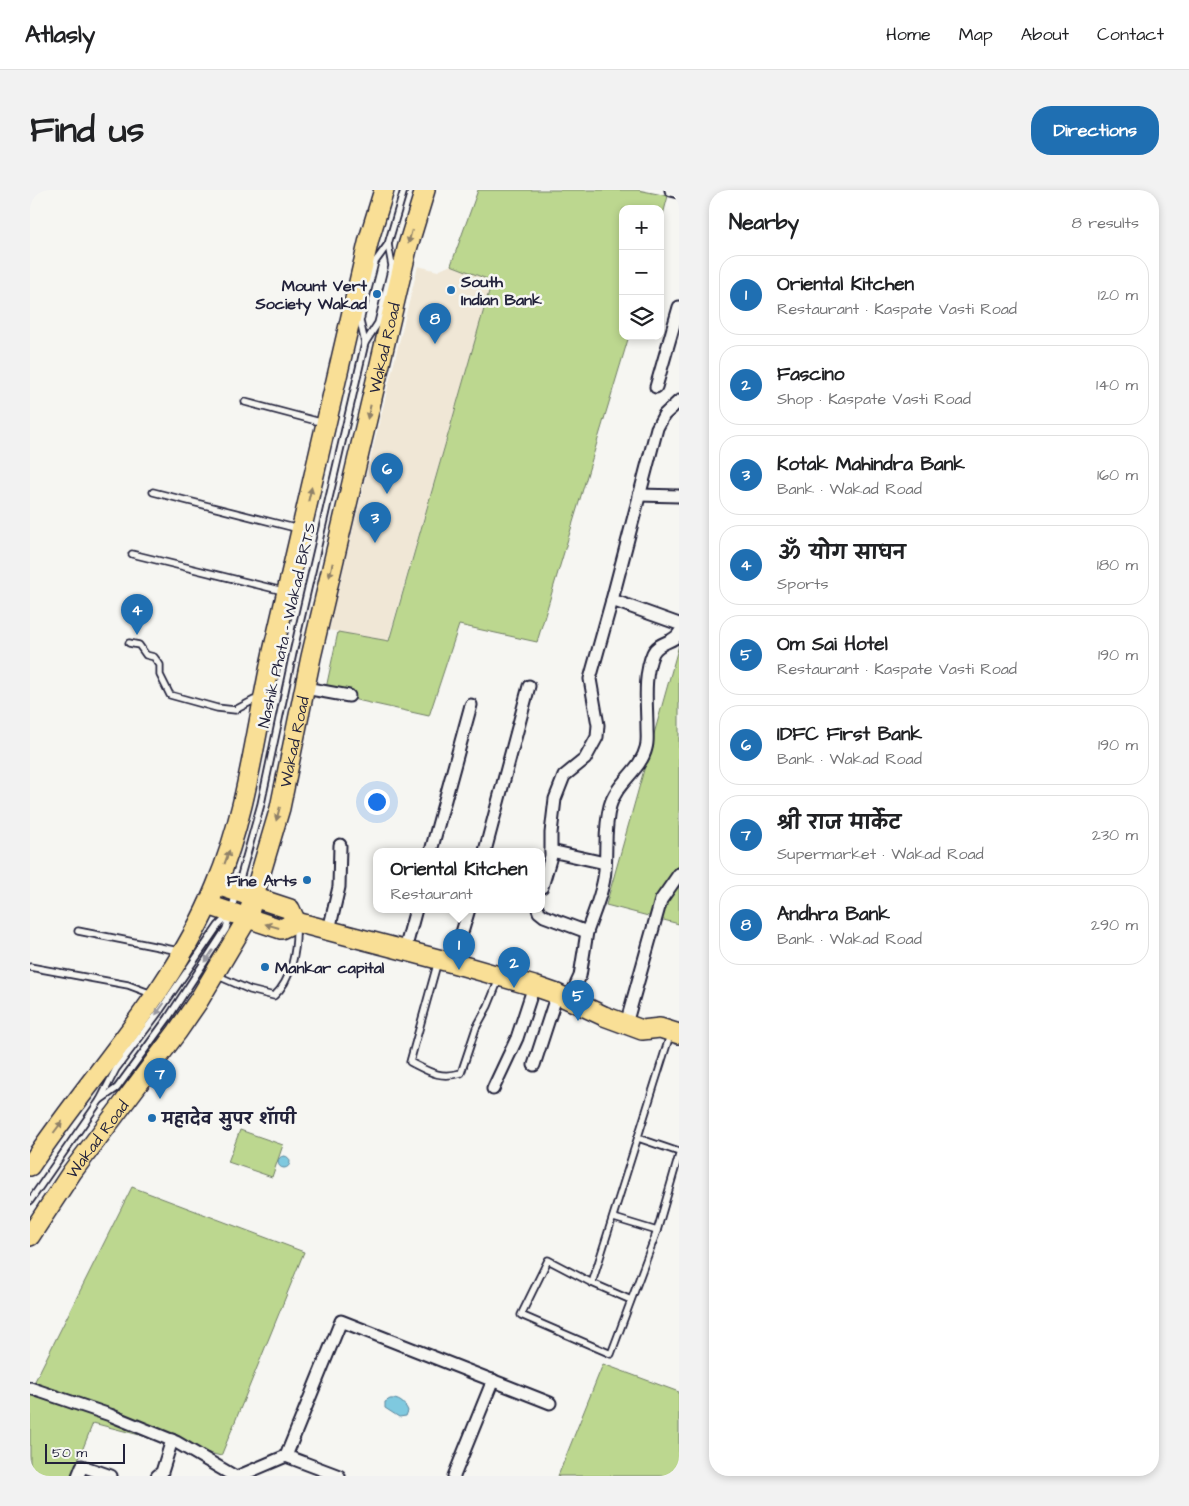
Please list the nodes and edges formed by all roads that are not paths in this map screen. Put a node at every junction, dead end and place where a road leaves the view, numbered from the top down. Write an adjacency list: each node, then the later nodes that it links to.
1 (384, 190): 12 (main road)
2 (404, 190): 6 (lane, Nashik Phata - Wakad BRTS)
3 (425, 190): 24 (main road, Wakad Road, one-way to 24)
4 (671, 190): 5 (street)
5 (679, 192)
6 (388, 244): 8 (lane, Nashik Phata - Wakad BRTS); 8 (lane, Nashik Phata - Wakad BRTS)
7 (679, 307): 9 (street)
8 (365, 343): 36 (lane, Nashik Phata - Wakad BRTS)
9 (656, 388)
10 (679, 401): 14 (street)
11 (245, 402): 12 (lane)
12 (326, 424): 16 (main road, one-way to 12)
13 (153, 492): 16 (lane)
14 (639, 496): 15 (street); 19 (street)
15 (679, 496)
16 (302, 529): 18 (main road)
17 (132, 554): 18 (lane)
18 (287, 592): 26 (main road)
19 (612, 600): 20 (street); 31 (street)
20 (679, 624)
21 (679, 633): 32 (street)
22 (129, 643): 26 (lane)
23 (529, 686): 30 (street)
24 (305, 688): 25 (street); 37 (main road, Wakad Road, one-way to 37)
25 (349, 696)
26 (263, 702): 35 (main road, one-way to 26)
27 (471, 704): 29 (street)
28 (340, 845): 44 (street)
29 (432, 848)
30 (486, 848)
31 (551, 851): 32 (street); 34 (street)
32 (605, 863): 46 (street)
33 (679, 874): 56 (street)
34 (545, 875)
35 (217, 885): 36 (main road); 38 (main road)
36 (236, 891): 37 (main road); 42 (lane, Nashik Phata - Wakad BRTS)
37 (255, 896): 42 (main road, Wakad Road); 43 (main road)
38 (208, 905): 42 (main road); 48 (main road)
39 (415, 913): 47 (street)
40 (466, 913): 49 (street)
41 (540, 913): 46 (street)
42 (239, 916): 43 (main road, one-way to 42); 51 (main road, Wakad Road); 60 (lane, Nashik Phata - Wakad BRTS, one-way to 60); 60 (lane, Nashik Phata - Wakad BRTS, one-way to 60)
43 (296, 922): 44 (main road); 51 (lane)
44 (329, 930): 47 (main road)
45 (78, 931): 48 (lane)
46 (587, 932): 55 (street)
47 (405, 950): 49 (main road)
48 (183, 952): 54 (main road)
49 (446, 961): 52 (main road); 52 (lane)
50 (30, 967): 54 (lane)
51 (214, 974): 67 (main road, Wakad Road)
52 (500, 977): 53 (main road)
53 (534, 986): 55 (main road); 59 (street)
54 (156, 995): 63 (main road, one-way to 54)
55 (563, 997): 56 (main road); 58 (street)
56 (626, 1024): 57 (main road)
57 (675, 1033): 61 (lane)
58 (534, 1065)
59 (493, 1089)
60 (100, 1100): 64 (lane, Nashik Phata - Wakad BRTS)
61 (638, 1138): 62 (lane); 65 (lane)
62 (679, 1154): 66 (lane)
63 (30, 1166)
64 (30, 1201)
65 (614, 1218): 66 (lane); 68 (lane)
66 (657, 1231): 69 (lane)
67 (30, 1236)
68 (592, 1283): 69 (lane); 69 (lane)
69 (631, 1300)
70 (493, 1380): 72 (street); 74 (street); 81 (street)
71 (30, 1388): 73 (street)
72 (550, 1403)
73 (172, 1440): 75 (street); 78 (street)
74 (286, 1456): 79 (street); 80 (street)
75 (163, 1475)
76 (78, 1476): 77 (street)
77 (111, 1476)
78 (234, 1476)
79 (239, 1476)
80 (339, 1476)
81 (454, 1476)

